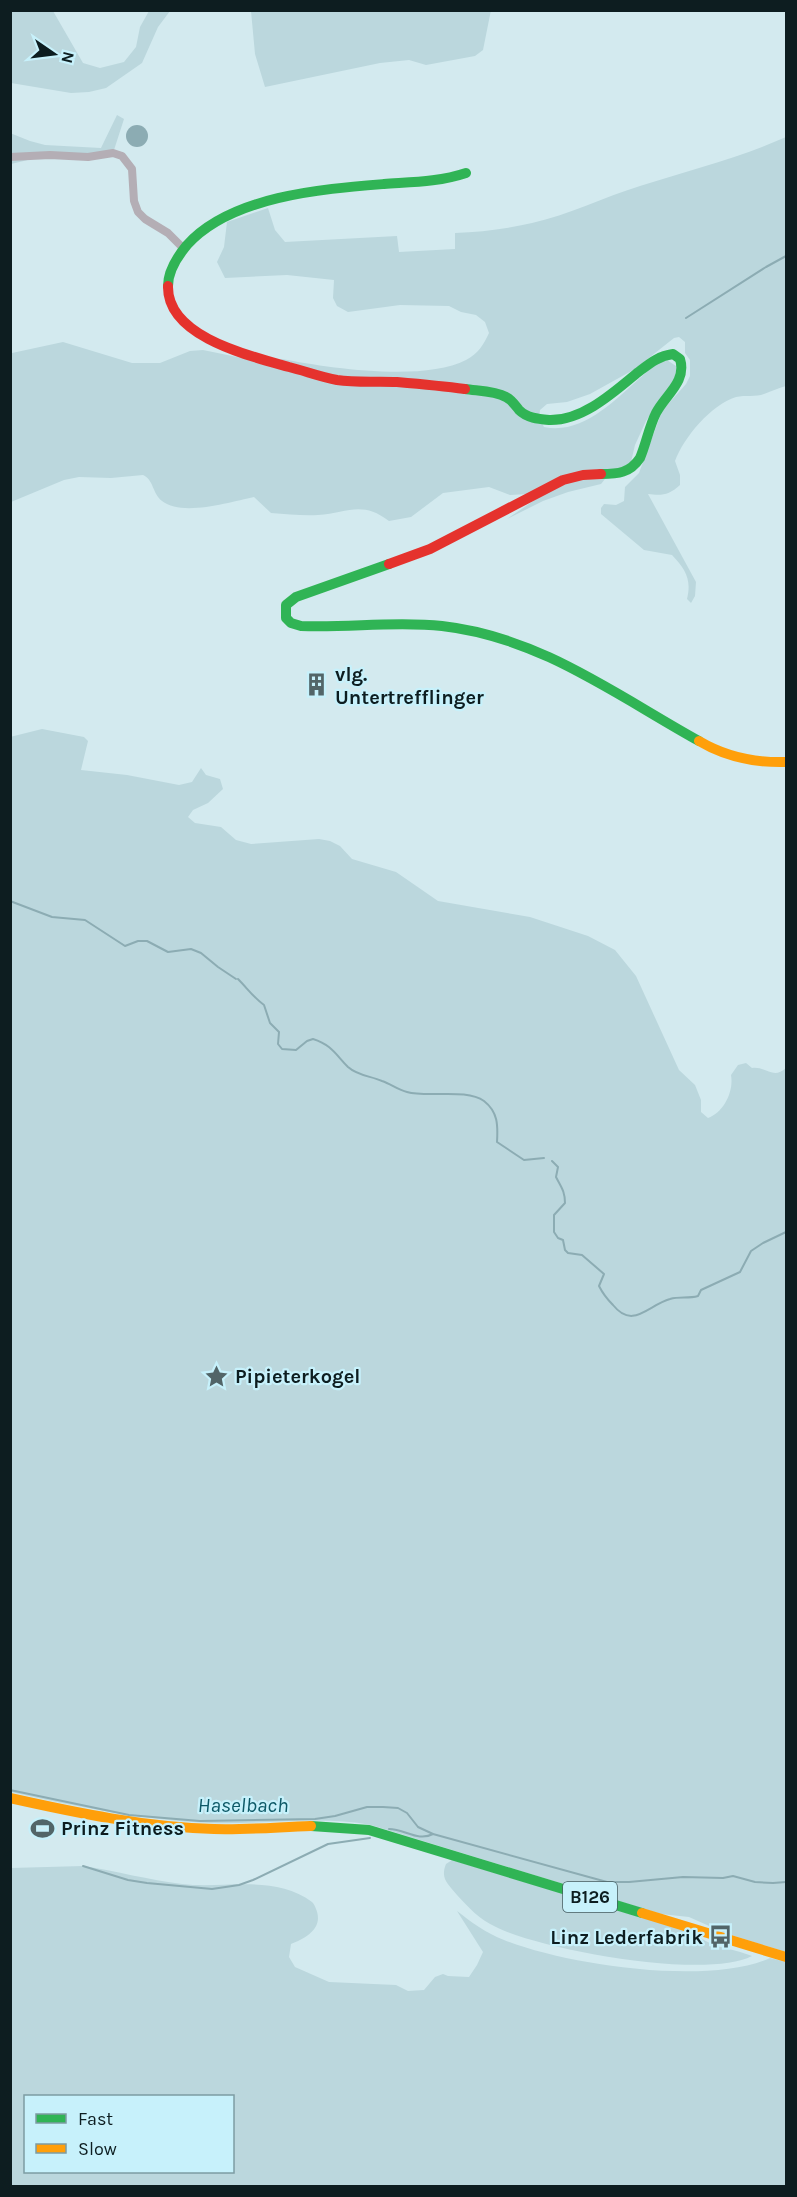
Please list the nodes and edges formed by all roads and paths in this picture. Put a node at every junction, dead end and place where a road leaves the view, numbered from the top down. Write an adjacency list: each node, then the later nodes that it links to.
1 (10, 157): 3 (street)
2 (465, 173): 3 (street)
3 (184, 249): 4 (street)
4 (786, 762)
5 (10, 1798): 6 (street, B126)
6 (786, 1957)

